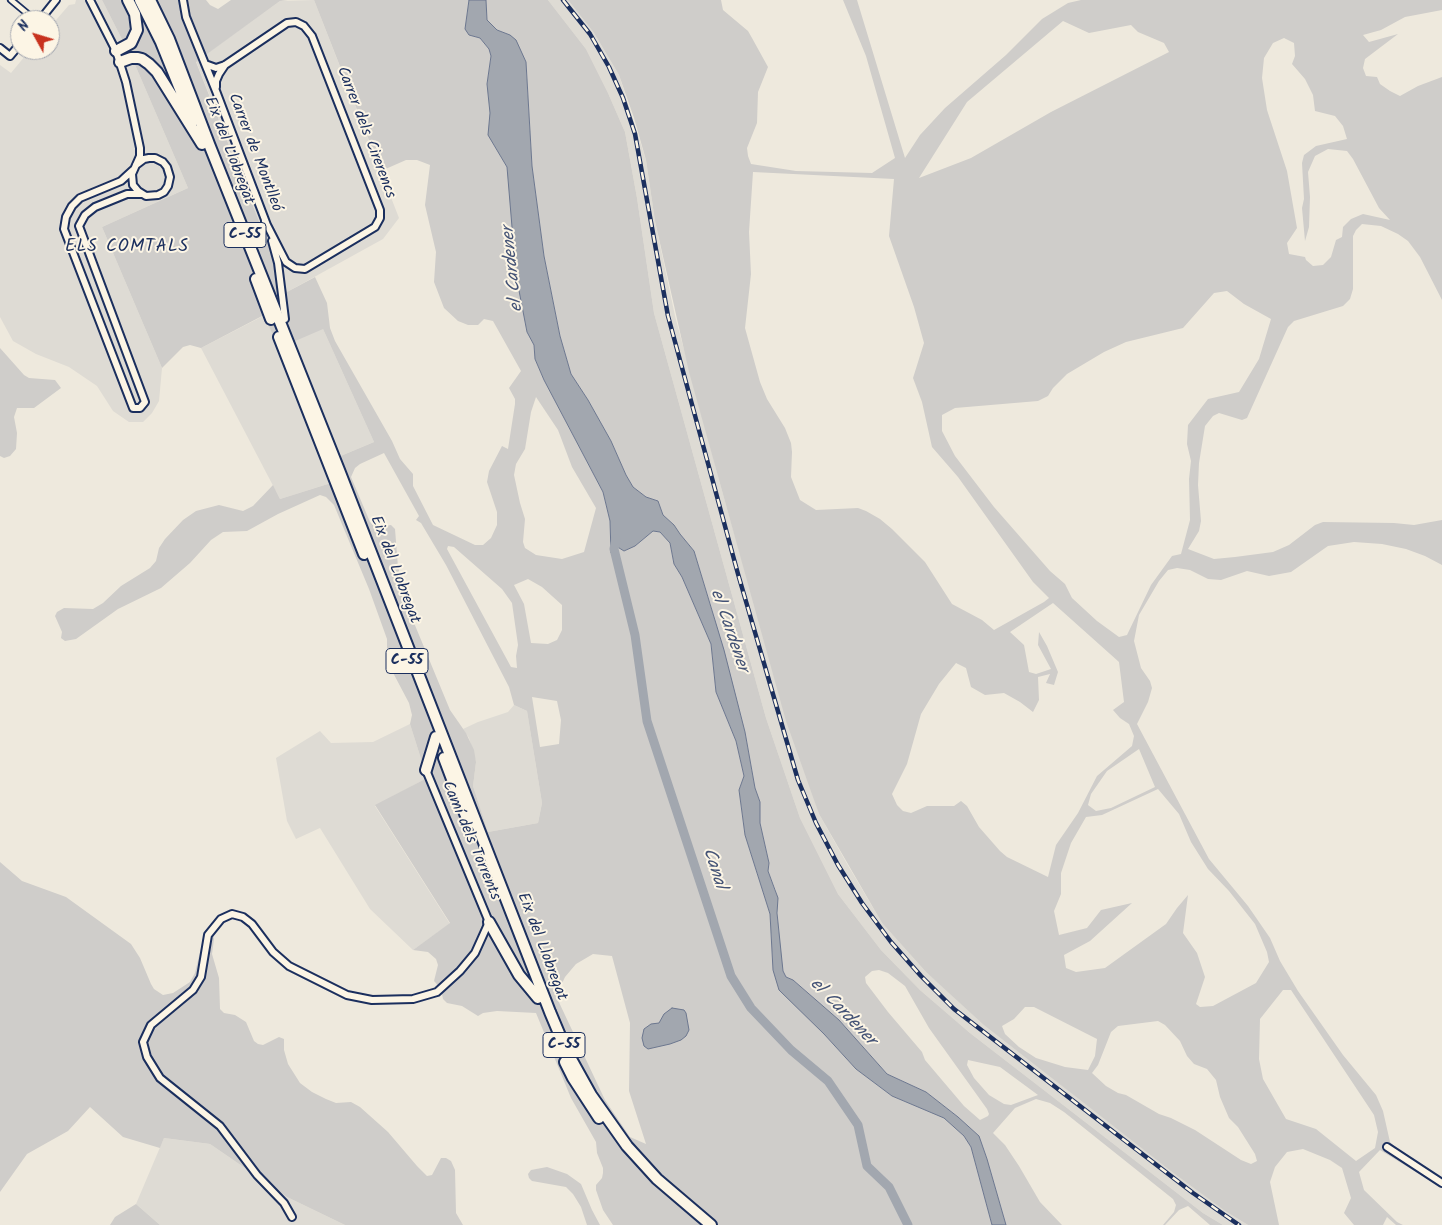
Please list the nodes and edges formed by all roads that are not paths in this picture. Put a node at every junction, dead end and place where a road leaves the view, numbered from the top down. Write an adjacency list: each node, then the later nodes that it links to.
1 (11, 0): 8 (street)
2 (56, 0): 9 (street)
3 (90, 0): 12 (street)
4 (128, 0): 10 (highway)
5 (140, 0): 19 (highway, Eix del Llobregat / C-55)
6 (150, 0): 34 (highway, Eix del Llobregat / C-55)
7 (183, 0): 16 (street, Carrer de Montlleó)
8 (23, 10)
9 (48, 10)
10 (131, 43): 12 (highway); 14 (highway)
11 (0, 48): 13 (street)
12 (116, 51): 15 (street)
13 (10, 56)
14 (138, 58): 15 (highway); 19 (highway)
15 (120, 62): 20 (street)
16 (204, 64): 17 (street); 18 (street, Carrer de Montlleó)
17 (225, 65): 18 (street); 24 (street, Carrer dels Cirerencs)
18 (216, 91): 24 (street, Carrer de Montlleó)
19 (202, 144): 26 (highway, Eix del Llobregat / C-55)
20 (140, 148): 21 (street); 22 (street)
21 (149, 158): 22 (street); 23 (street)
22 (135, 167): 23 (street); 23 (street)
23 (142, 194)
24 (266, 221): 25 (street, Carrer de Montlleó)
25 (285, 319)
26 (436, 736): 27 (highway); 29 (highway, Eix del Llobregat / C-55)
27 (426, 770): 28 (street, Camí dels Torrents)
28 (489, 922): 29 (highway); 32 (street, Camí dels Torrents)
29 (538, 998): 33 (highway, Eix del Llobregat / C-55)
30 (1387, 1147): 31 (street)
31 (1442, 1183)
32 (292, 1217)
33 (701, 1225)
34 (711, 1225)

